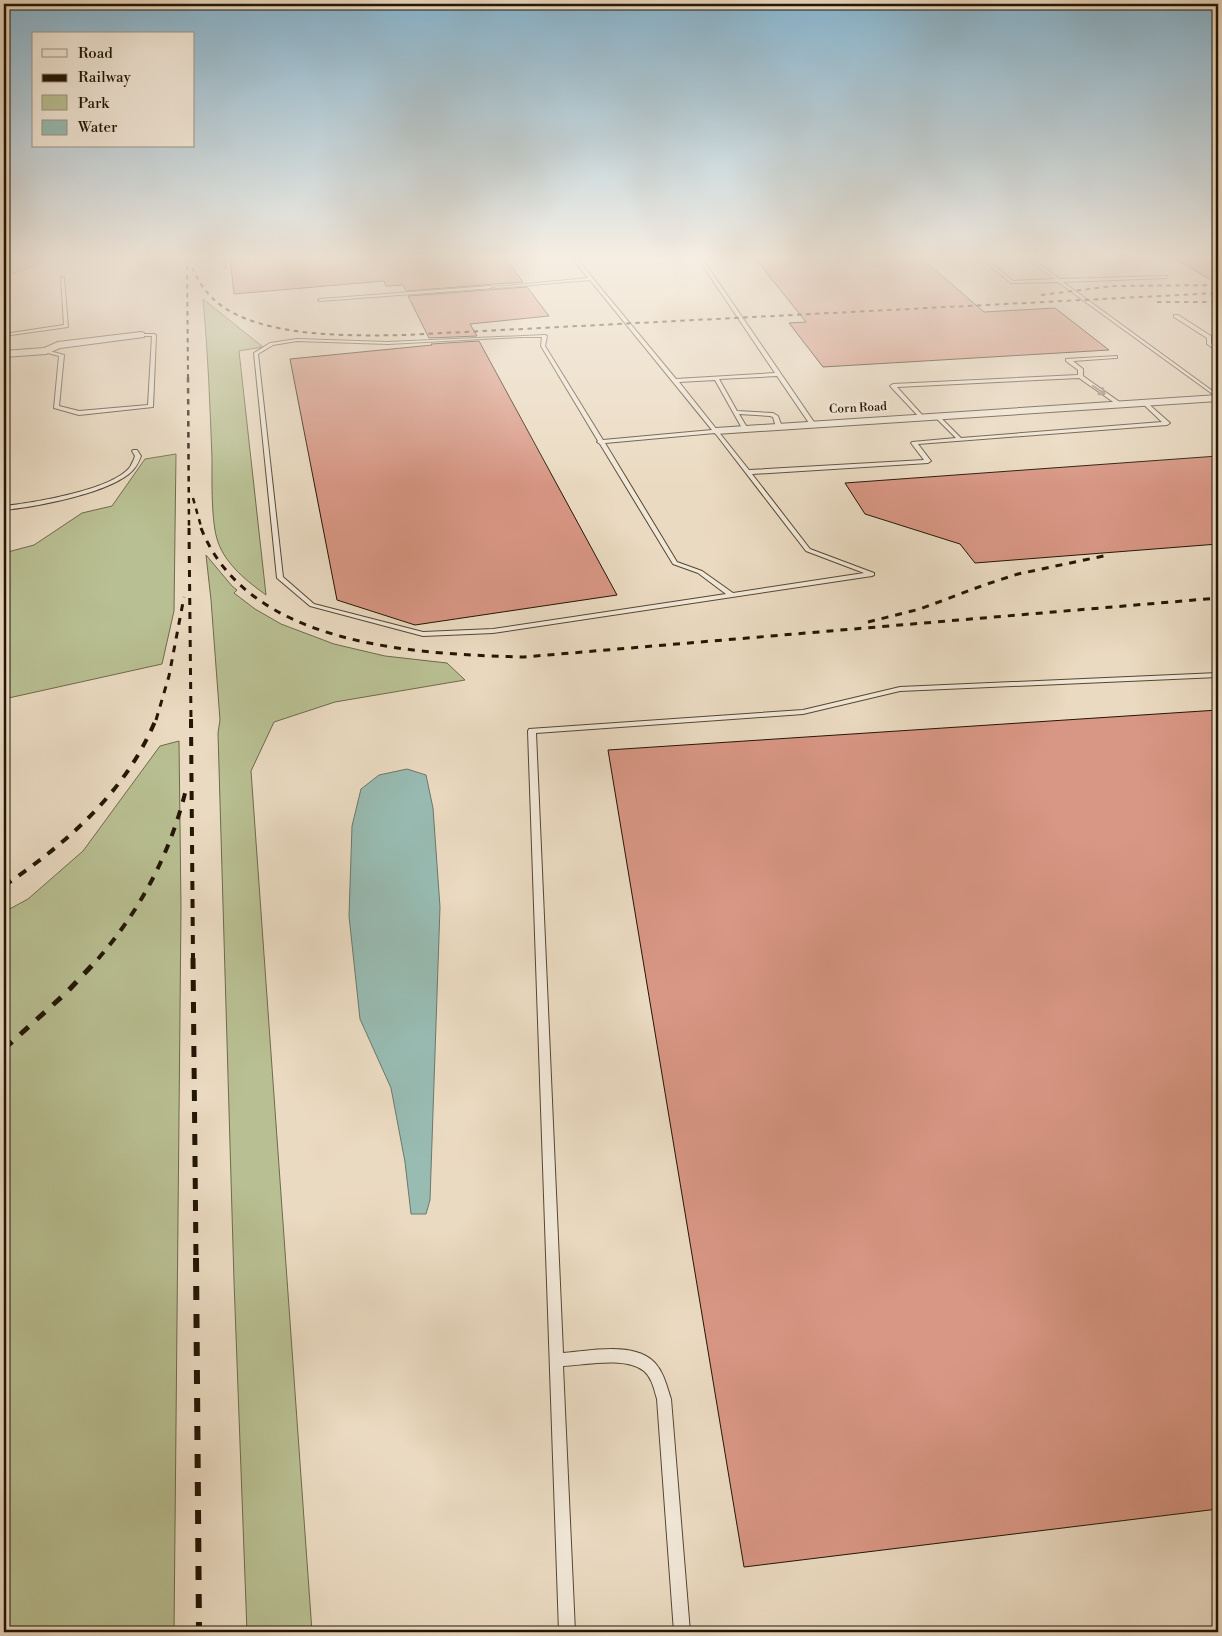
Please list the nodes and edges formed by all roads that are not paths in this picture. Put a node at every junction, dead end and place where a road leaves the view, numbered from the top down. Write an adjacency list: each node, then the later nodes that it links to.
1 (636, 333): 13 (lane)
2 (751, 333): 10 (lane)
3 (1131, 333): 14 (lane)
4 (1203, 333): 7 (lane)
5 (141, 335): 6 (street); 6 (lane)
6 (46, 351): 8 (street)
7 (1218, 351)
8 (4, 354)
9 (1114, 357): 11 (lane)
10 (778, 374): 12 (lane); 20 (lane)
11 (1080, 376): 16 (lane, one-way to 16); 19 (lane)
12 (716, 378): 13 (lane); 17 (lane)
13 (675, 381): 23 (lane)
14 (1218, 397): 15 (street, Corn Road)
15 (1144, 402): 16 (street, Corn Road); 24 (lane)
16 (1119, 404): 18 (street, Corn Road)
17 (735, 412): 21 (lane); 22 (lane)
18 (938, 417): 19 (street, Corn Road); 24 (lane)
19 (922, 418): 20 (street, Corn Road)
20 (813, 425): 21 (street, Corn Road)
21 (779, 427): 22 (street, Corn Road)
22 (745, 429): 23 (street, Corn Road)
23 (716, 431): 25 (lane); 27 (lane)
24 (959, 438): 27 (lane)
25 (600, 442): 29 (lane); 29 (lane)
26 (135, 451): 28 (lane)
27 (748, 472): 29 (lane)
28 (4, 508)
29 (732, 595)
30 (1218, 675): 31 (lane)
31 (557, 1360): 32 (lane); 33 (lane)
32 (567, 1632)
33 (682, 1632)

